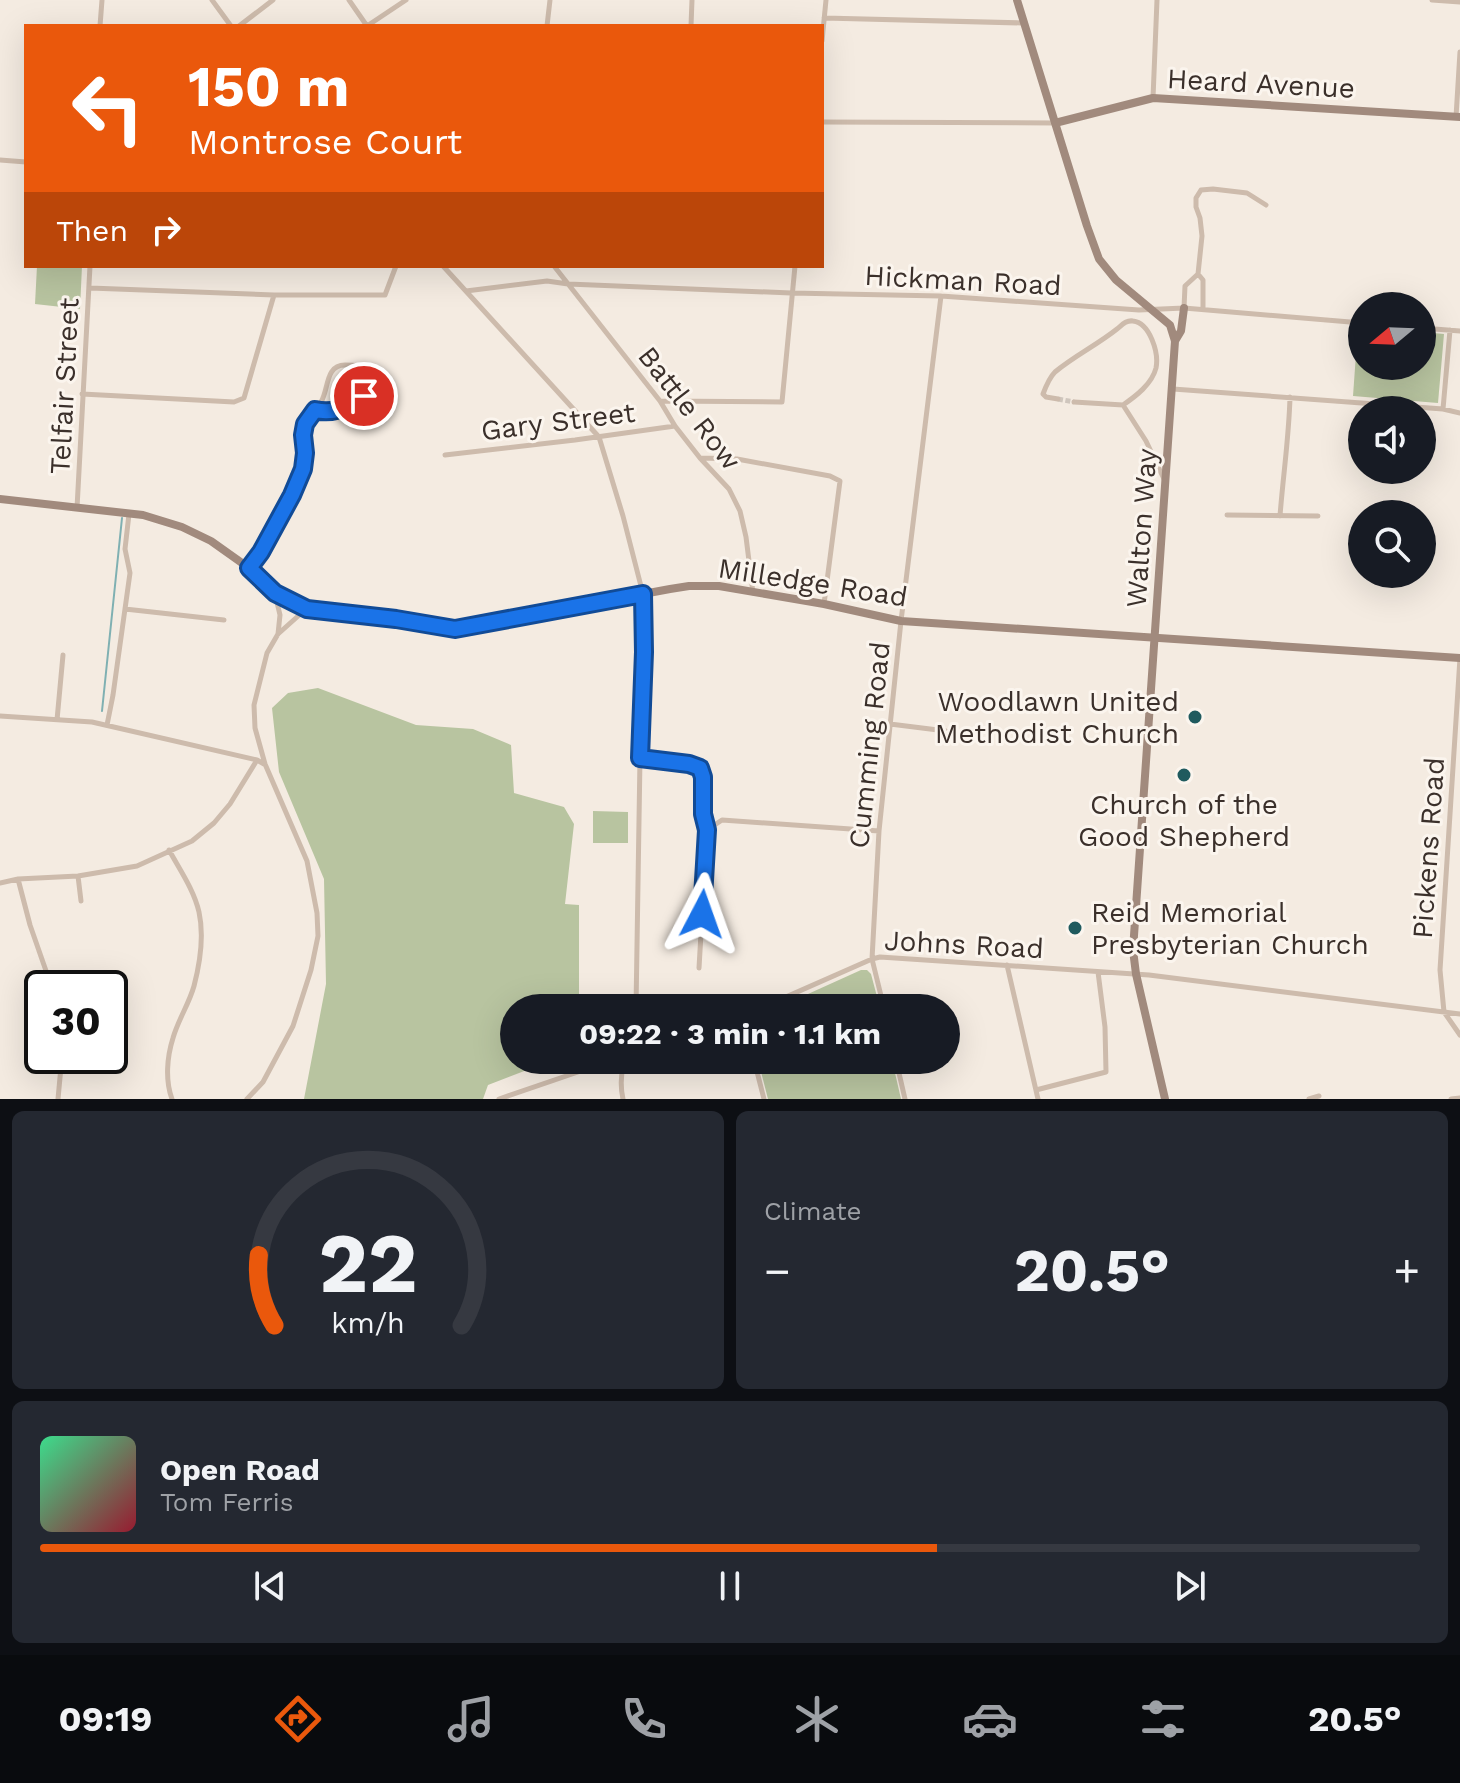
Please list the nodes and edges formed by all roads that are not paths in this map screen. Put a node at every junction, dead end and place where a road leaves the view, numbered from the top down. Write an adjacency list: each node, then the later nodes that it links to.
1 (102, 0): 15 (street)
2 (212, 0): 16 (street)
3 (273, 0): 17 (street)
4 (349, 0): 18 (street)
5 (406, 0): 19 (street)
6 (550, 0): 20 (street)
7 (692, 0): 21 (street)
8 (826, 0): 13 (street)
9 (1017, 0): 14 (street)
10 (1157, 0): 24 (street)
11 (1432, 0): 12 (street)
12 (1460, 2)
13 (824, 18): 14 (street); 22 (street)
14 (1025, 23): 27 (street)
15 (100, 24)
16 (230, 24)
17 (242, 24)
18 (366, 24)
19 (370, 24)
20 (547, 24)
21 (691, 24)
22 (823, 24)
23 (1460, 52): 25 (street)
24 (1153, 98): 25 (street, Heard Avenue); 27 (street, Heard Avenue)
25 (1458, 117)
26 (824, 122): 27 (street, Heard Avenue)
27 (1055, 123): 44 (street)
28 (0, 160): 29 (street)
29 (24, 162)
30 (1266, 205): 36 (street)
31 (90, 268): 38 (street, Telfair Street)
32 (395, 268): 41 (street)
33 (445, 268): 39 (street)
34 (556, 268): 37 (street, Battle Row)
35 (795, 268): 40 (street)
36 (1198, 274): 43 (street); 45 (street)
37 (568, 284): 39 (street, Hickman Road); 40 (street, Hickman Road); 57 (street, Battle Row)
38 (90, 288): 41 (street); 54 (street, Telfair Street)
39 (466, 291): 64 (street)
40 (791, 293): 42 (street, Hickman Road); 57 (street, Gary Street)
41 (274, 295): 54 (street)
42 (941, 296): 46 (street, Hickman Road); 82 (street, Cumming Road)
43 (1184, 308): 44 (street, Hickman Road); 45 (street, Hickman Road); 52 (street, Walton Way)
44 (1152, 309): 46 (street, Hickman Road); 52 (street)
45 (1203, 309): 48 (street, Hickman Road)
46 (1139, 310): 47 (street)
47 (1134, 321): 56 (street); 59 (street)
48 (1348, 322)
49 (1436, 329): 50 (street)
50 (1450, 330): 51 (street); 60 (street)
51 (1460, 331)
52 (1175, 341): 53 (street, Walton Way)
53 (1173, 389): 55 (street); 67 (street, Walton Way)
54 (82, 394): 69 (street, Telfair Street)
55 (1290, 397): 60 (street); 72 (street)
56 (1058, 399)
57 (660, 401): 63 (street, Battle Row)
58 (1074, 402): 59 (street)
59 (1123, 405): 67 (street)
60 (1443, 409): 62 (street)
61 (315, 410): 61 (street); 74 (street)
62 (1460, 413)
63 (675, 426): 64 (street, Gary Street); 66 (street, Battle Row)
64 (599, 437): 65 (street, Gary Street); 77 (street)
65 (445, 455)
66 (700, 458): 76 (street, Battle Row); 78 (street)
67 (1166, 483): 84 (street, Walton Way)
68 (0, 499): 69 (street, Milledge Road)
69 (77, 508): 70 (street, Milledge Road)
70 (129, 513): 74 (street, Milledge Road); 79 (street)
71 (1227, 515): 72 (street)
72 (1280, 516): 73 (street)
73 (1318, 516)
74 (249, 568): 75 (street, Milledge Road)
75 (275, 593): 80 (street, Milledge Road); 83 (street)
76 (753, 593): 77 (street, Milledge Road); 78 (street, Milledge Road)
77 (643, 594): 80 (street, Milledge Road); 92 (street)
78 (824, 604): 82 (street, Milledge Road)
79 (125, 609): 81 (street); 90 (street)
80 (307, 609): 83 (street)
81 (224, 620)
82 (901, 621): 84 (street, Milledge Road); 89 (street, Cumming Road)
83 (278, 634): 94 (street)
84 (1156, 637): 86 (street, Milledge Road); 107 (street, Walton Way)
85 (63, 655): 88 (street)
86 (1460, 658): 111 (street, Pickens Road)
87 (0, 716): 88 (street)
88 (57, 720): 90 (street)
89 (890, 724): 91 (street); 96 (street, Cumming Road)
90 (107, 725): 93 (street)
91 (946, 731)
92 (640, 758): 95 (street); 108 (street)
93 (257, 760): 94 (street); 97 (street)
94 (265, 764): 124 (street)
95 (707, 830): 96 (street); 104 (street)
96 (879, 831): 102 (street, Cumming Road)
97 (169, 850): 98 (street); 123 (street)
98 (78, 876): 99 (street); 101 (street)
99 (18, 879): 100 (street); 105 (street)
100 (0, 883)
101 (81, 901)
102 (872, 959): 103 (street, Johns Road); 109 (street, Johns Road); 110 (street, Cumming Road)
103 (1007, 965): 106 (street, Johns Road); 119 (street)
104 (699, 968)
105 (46, 970)
106 (1098, 972): 107 (street, Johns Road); 119 (street)
107 (1136, 974): 111 (street, Johns Road); 130 (street, Walton Way)
108 (636, 994)
109 (793, 994)
110 (881, 994)
111 (1444, 1012): 112 (street, Johns Road); 113 (street, Pickens Road)
112 (1460, 1014)
113 (1460, 1035)
114 (60, 1074): 122 (street)
115 (572, 1074): 125 (street)
116 (621, 1074): 126 (street)
117 (758, 1074): 127 (street)
118 (899, 1074): 128 (street)
119 (1036, 1090): 129 (street)
120 (1319, 1096): 131 (street)
121 (1460, 1098): 132 (street)
122 (58, 1099)
123 (172, 1099)
124 (247, 1099)
125 (499, 1099)
126 (623, 1099)
127 (764, 1099)
128 (905, 1099)
129 (1038, 1099)
130 (1165, 1099)
131 (1309, 1099)
132 (1451, 1099)

